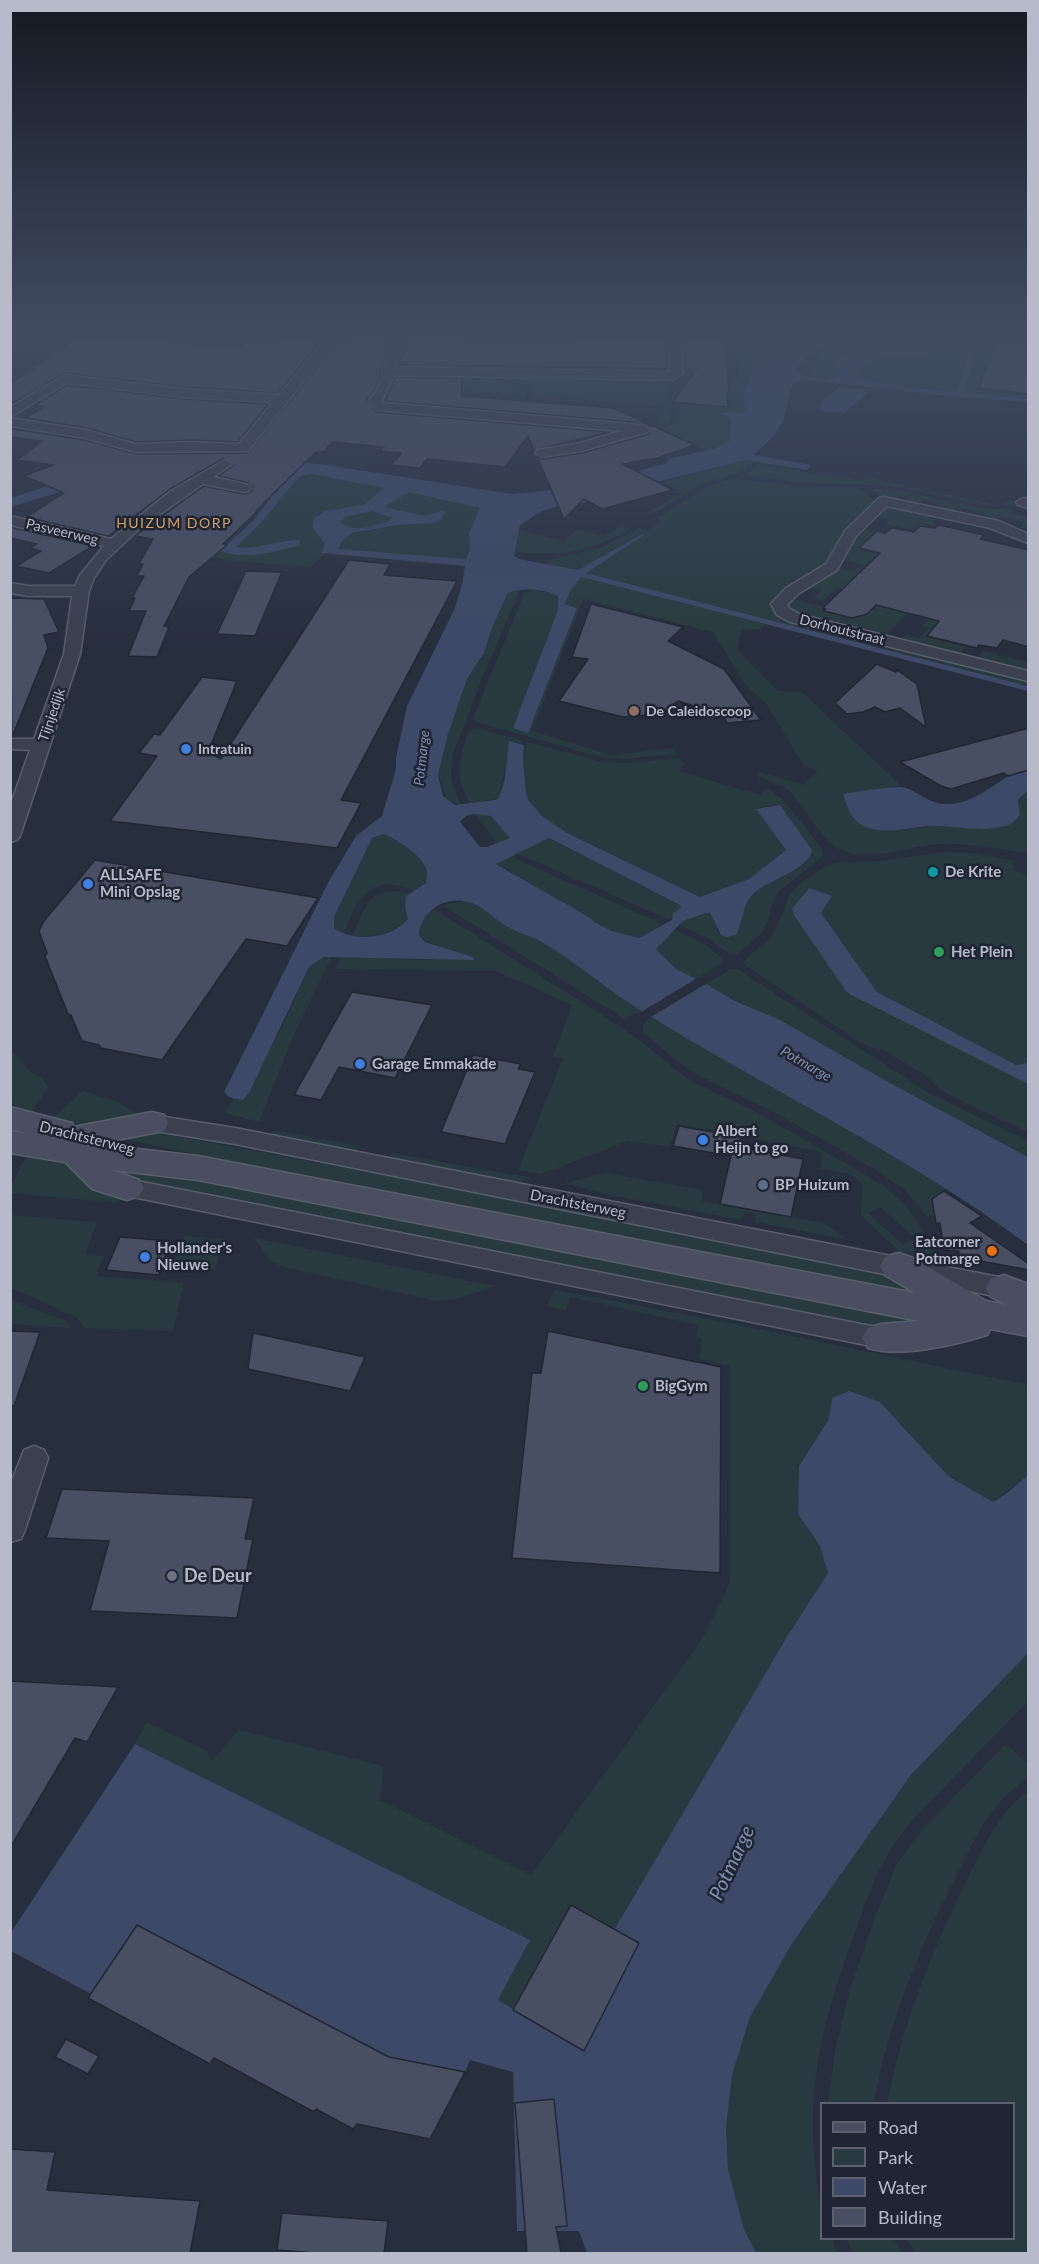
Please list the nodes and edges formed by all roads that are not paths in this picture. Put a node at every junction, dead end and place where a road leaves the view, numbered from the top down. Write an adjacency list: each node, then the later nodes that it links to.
1 (109, 441): 2 (street)
2 (249, 441)
3 (600, 441): 4 (street)
4 (595, 442): 5 (street)
5 (542, 453)
6 (225, 464): 7 (street, Tijnjedijk)
7 (200, 479): 8 (street); 11 (street, Tijnjedijk)
8 (244, 488)
9 (10, 520): 11 (street, Pasveerweg)
10 (1024, 539): 14 (street, Dorhoutstraat)
11 (113, 544): 13 (street, Tijnjedijk)
12 (10, 588): 13 (street)
13 (81, 591): 16 (street, Tijnjedijk)
14 (1029, 676)
15 (10, 744): 16 (street)
16 (41, 745): 17 (street, Tijnjedijk)
17 (10, 836)
18 (10, 1118): 21 (main road, Drachtsterweg)
19 (152, 1123): 21 (main road); 23 (street, Drachtsterweg)
20 (10, 1142): 21 (main road, Drachtsterweg)
21 (78, 1144): 22 (main road); 25 (main road, Drachtsterweg)
22 (127, 1188): 28 (street)
23 (898, 1266): 24 (street, Drachtsterweg); 25 (main road)
24 (1016, 1293)
25 (975, 1319): 26 (main road, Drachtsterweg); 27 (main road, Drachtsterweg); 28 (main road)
26 (1029, 1322)
27 (1029, 1337)
28 (881, 1338)
29 (34, 1458): 30 (street)
30 (10, 1530)

